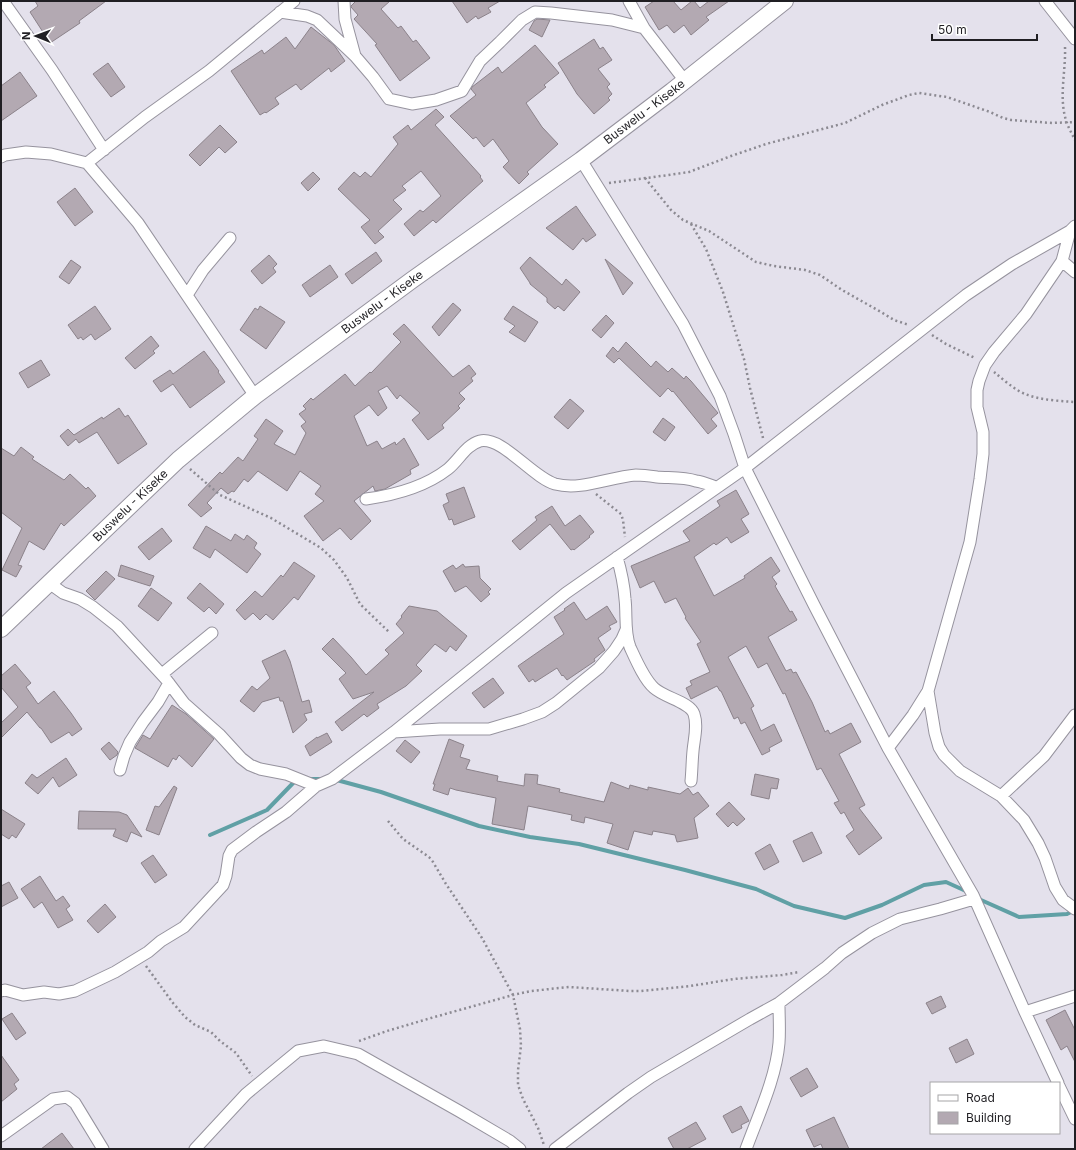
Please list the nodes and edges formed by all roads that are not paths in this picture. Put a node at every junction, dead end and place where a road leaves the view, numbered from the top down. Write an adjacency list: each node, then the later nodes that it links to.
1 (3, 1): 12 (street)
2 (294, 1): 7 (street)
3 (344, 1): 10 (street)
4 (630, 1): 8 (street)
5 (785, 1): 11 (main road, Buswelu - Kiseke)
6 (1045, 1): 9 (street)
7 (280, 12): 10 (street); 12 (street)
8 (644, 28): 10 (street); 11 (street)
9 (1075, 39)
10 (355, 56)
11 (685, 81): 14 (main road, Buswelu - Kiseke)
12 (104, 150): 15 (street)
13 (1, 157): 15 (street)
14 (581, 160): 21 (main road, Buswelu - Kiseke); 22 (street)
15 (87, 164): 20 (street)
16 (1073, 229): 18 (street); 22 (street)
17 (230, 238): 20 (street)
18 (1062, 261): 19 (street); 31 (street)
19 (1075, 272)
20 (187, 294): 21 (street)
21 (255, 396): 26 (main road, Buswelu - Kiseke)
22 (745, 468): 23 (street); 34 (street)
23 (716, 487): 24 (street); 25 (street)
24 (366, 499)
25 (617, 557): 28 (street); 33 (street)
26 (49, 583): 27 (main road, Buswelu - Kiseke); 30 (street)
27 (1, 628)
28 (626, 630): 33 (street); 36 (street)
29 (212, 633): 30 (street)
30 (165, 679): 35 (street); 37 (street)
31 (928, 691): 34 (street); 38 (street)
32 (1075, 715): 38 (street)
33 (394, 732): 37 (street)
34 (888, 748): 39 (street)
35 (120, 770)
36 (691, 781)
37 (316, 786): 41 (street)
38 (1001, 796): 40 (street)
39 (976, 902): 43 (street); 44 (street)
40 (1075, 909)
41 (1, 991)
42 (1075, 996): 44 (street)
43 (779, 1004): 52 (street); 53 (street)
44 (1024, 1012): 45 (street)
45 (1058, 1082)
46 (1060, 1088): 47 (street)
47 (1075, 1119)
48 (1, 1136): 49 (street)
49 (103, 1149)
50 (195, 1149): 51 (street)
51 (520, 1149)
52 (550, 1149)
53 (746, 1149)

